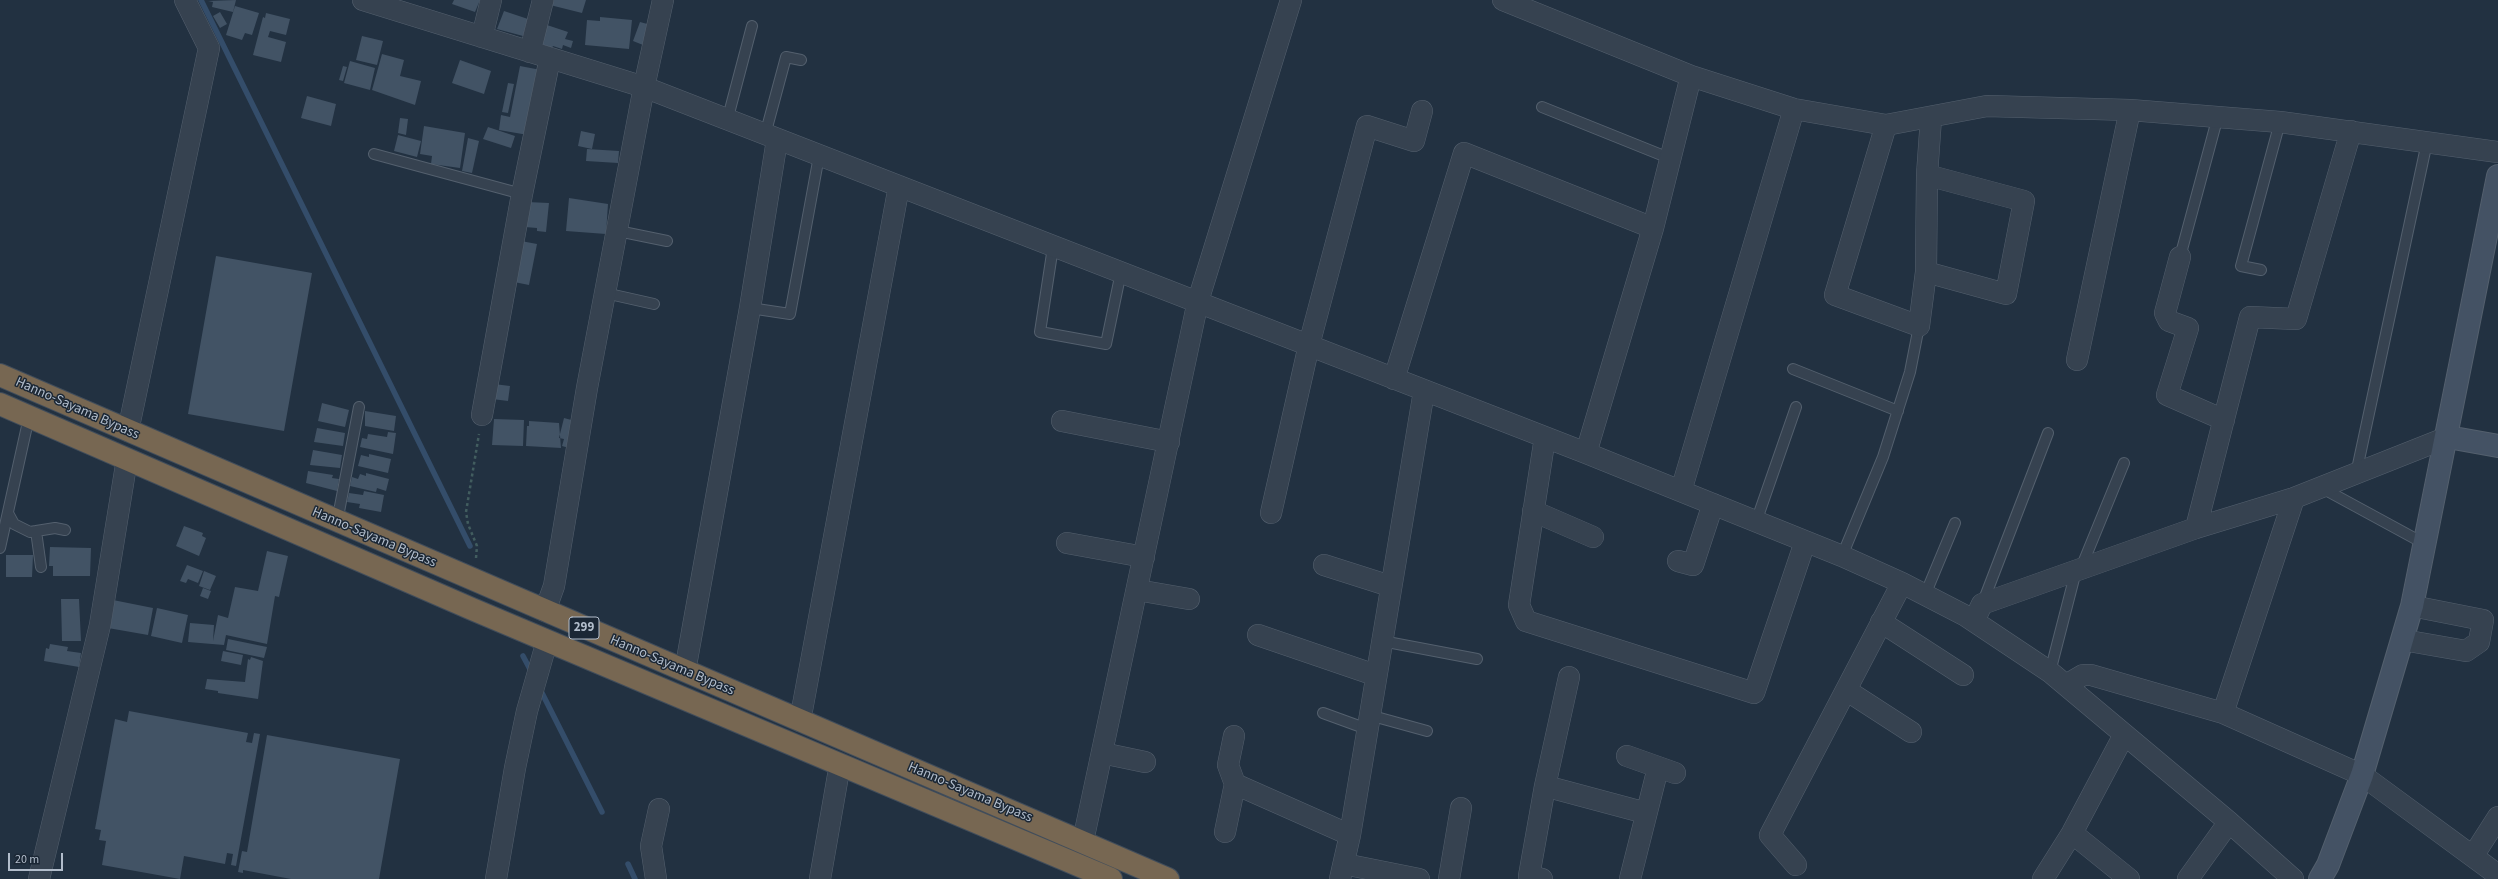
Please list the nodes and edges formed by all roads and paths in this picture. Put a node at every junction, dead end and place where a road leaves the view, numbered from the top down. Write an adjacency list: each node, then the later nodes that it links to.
1 (185, 0): 62 (street)
2 (363, 0): 9 (street)
3 (491, 0): 9 (street)
4 (543, 0): 10 (street)
5 (663, 0): 14 (street)
6 (1291, 0): 44 (street)
7 (1503, 0): 13 (street)
8 (752, 26): 21 (lane)
9 (482, 37): 10 (street)
10 (530, 52): 11 (street)
11 (550, 58): 14 (street); 34 (street)
12 (801, 60): 25 (lane)
13 (1691, 76): 16 (street); 30 (street)
14 (644, 87): 21 (street); 36 (street)
15 (1542, 107): 30 (lane)
16 (1794, 110): 23 (street); 73 (street)
17 (2130, 110): 19 (street); 20 (street); 49 (street)
18 (1422, 111): 48 (street)
19 (2218, 116): 22 (street); 39 (lane)
20 (1931, 118): 23 (street); 31 (street)
21 (727, 121): 25 (street)
22 (2280, 122): 24 (street); 40 (lane)
23 (1886, 125): 47 (street)
24 (2351, 131): 26 (street); 60 (street)
25 (771, 137): 29 (street); 46 (street)
26 (2427, 142): 27 (street); 71 (lane)
27 (2498, 152)
28 (374, 154): 34 (lane)
29 (819, 156): 33 (street); 46 (lane)
30 (1669, 158): 35 (street)
31 (1927, 175): 42 (street); 42 (street)
32 (2498, 176): 65 (street)
33 (899, 186): 38 (street); 121 (street)
34 (522, 194): 58 (street)
35 (1653, 228): 52 (street); 68 (street)
36 (618, 231): 37 (lane); 43 (street)
37 (667, 241)
38 (1053, 246): 41 (street); 41 (lane)
39 (2180, 257): 60 (street)
40 (2261, 270)
41 (1121, 272): 44 (street)
42 (1926, 272): 47 (street)
43 (605, 293): 45 (lane); 104 (street)
44 (1198, 301): 48 (street); 66 (street)
45 (654, 304)
46 (750, 308): 112 (street)
47 (1919, 326): 57 (lane)
48 (1309, 345): 52 (street); 78 (street)
49 (2077, 360)
50 (1793, 369): 57 (lane)
51 (0, 375): 62 (highway, Hanno-Sayama Bypass / 299)
52 (1394, 379): 53 (street)
53 (1424, 390): 64 (street); 98 (street)
54 (0, 404): 59 (highway, Hanno-Sayama Bypass / 299)
55 (359, 407): 79 (lane)
56 (1796, 407): 80 (lane)
57 (1898, 410): 90 (lane)
58 (482, 415): 96 (path)
59 (29, 417): 69 (highway, Hanno-Sayama Bypass / 299); 77 (lane)
60 (2224, 420): 82 (street)
61 (1062, 421): 66 (street)
62 (128, 431): 79 (highway, Hanno-Sayama Bypass / 299)
63 (2048, 433): 105 (lane)
64 (1539, 435): 68 (street); 76 (street); 102 (street)
65 (2448, 436): 67 (street); 71 (street); 88 (street)
66 (1169, 442): 91 (street)
67 (2498, 446)
68 (1586, 453): 73 (street)
69 (127, 459): 109 (highway, Hanno-Sayama Bypass / 299); 149 (street)
70 (2124, 463): 95 (lane)
71 (2356, 475): 72 (street)
72 (2322, 488): 74 (street); 88 (lane)
73 (1681, 491): 75 (street)
74 (2294, 498): 82 (street); 120 (street)
75 (1713, 504): 80 (street); 92 (street)
76 (1533, 511): 85 (street); 86 (street)
77 (8, 513): 84 (lane); 89 (lane)
78 (1271, 513)
79 (337, 522): 96 (highway, Hanno-Sayama Bypass / 299)
80 (1756, 522): 86 (street)
81 (1955, 523): 100 (lane)
82 (2196, 528): 95 (street)
83 (65, 530): 84 (lane)
84 (36, 531): 94 (lane)
85 (1593, 537)
86 (1805, 542): 90 (street)
87 (1067, 543): 91 (street)
88 (2425, 544): 103 (street)
89 (0, 548)
90 (1842, 556): 97 (street)
91 (1144, 557): 99 (street)
92 (1678, 561)
93 (1324, 565): 98 (street)
94 (41, 567)
95 (2078, 571): 105 (street); 113 (lane)
96 (474, 580): 104 (highway, Hanno-Sayama Bypass / 299)
97 (1902, 583): 100 (street); 106 (street)
98 (1390, 586): 110 (street)
99 (1138, 590): 101 (street); 127 (street)
100 (1925, 595): 105 (street)
101 (1190, 599)
102 (1504, 603)
103 (2412, 606): 108 (street); 108 (street)
104 (545, 611): 112 (highway, Hanno-Sayama Bypass / 299)
105 (1978, 613): 113 (street)
106 (1881, 622): 115 (street); 118 (street)
107 (1258, 635): 114 (street)
108 (2403, 640): 131 (street)
109 (547, 641): 130 (highway, Hanno-Sayama Bypass / 299); 150 (street)
110 (1382, 641): 111 (lane); 114 (street)
111 (1477, 659)
112 (685, 671): 121 (highway, Hanno-Sayama Bypass / 299)
113 (2050, 672): 117 (street)
114 (1375, 675): 122 (street)
115 (1963, 675)
116 (1569, 677): 133 (street)
117 (2066, 685): 120 (street); 125 (street)
118 (1846, 690): 124 (street); 144 (street)
119 (1323, 713): 122 (lane)
120 (2223, 713): 131 (street)
121 (800, 721): 142 (highway, Hanno-Sayama Bypass / 299)
122 (1368, 722): 123 (lane); 141 (street)
123 (1427, 731)
124 (1911, 732)
125 (2124, 734): 138 (street); 140 (street)
126 (1234, 736): 132 (street)
127 (1102, 753): 129 (street); 142 (street)
128 (1627, 756): 136 (street)
129 (1145, 762)
130 (840, 764): 146 (highway, Hanno-Sayama Bypass / 299); 152 (street)
131 (2362, 775): 143 (street); 162 (street)
132 (1235, 784): 139 (street); 141 (street)
133 (1545, 786): 136 (street); 157 (street)
134 (1461, 808): 156 (street)
135 (659, 809): 151 (street)
136 (1646, 813): 148 (street)
137 (2498, 817): 143 (street)
138 (2229, 822): 160 (street); 161 (street)
139 (1225, 832)
140 (2072, 833): 158 (street); 159 (street)
141 (1350, 835): 145 (street)
142 (1083, 841): 154 (highway, Hanno-Sayama Bypass / 299)
143 (2473, 856): 147 (street)
144 (1796, 865)
145 (1342, 871): 155 (street)
146 (1076, 872): 153 (highway, Hanno-Sayama Bypass / 299)
147 (2498, 875)
148 (1635, 877)
149 (39, 879)
150 (496, 879)
151 (656, 879)
152 (820, 879)
153 (1111, 879)
154 (1168, 879)
155 (1419, 879)
156 (1448, 879)
157 (1542, 879)
158 (2043, 879)
159 (2129, 879)
160 (2188, 879)
161 (2293, 879)
162 (2320, 879)

